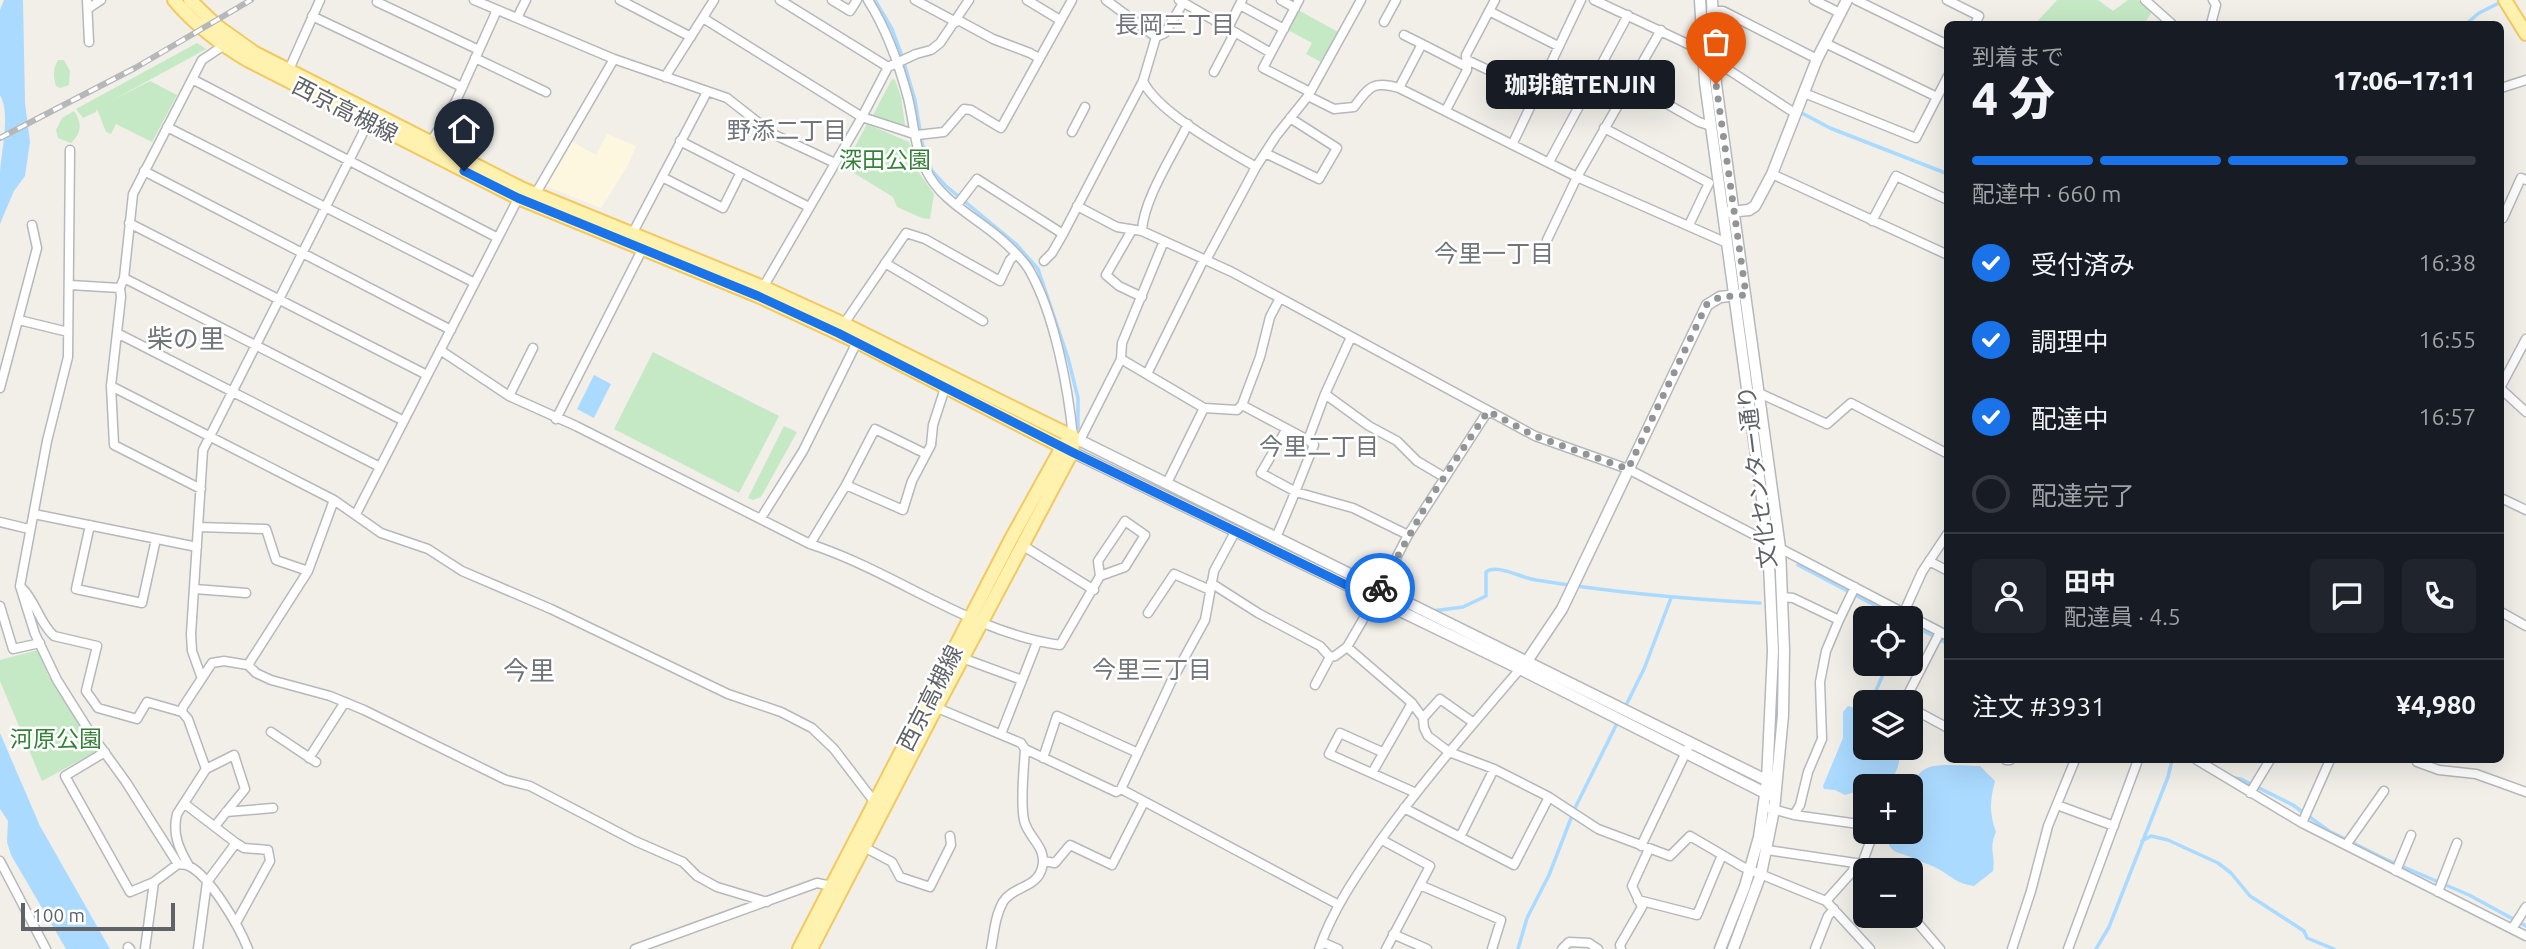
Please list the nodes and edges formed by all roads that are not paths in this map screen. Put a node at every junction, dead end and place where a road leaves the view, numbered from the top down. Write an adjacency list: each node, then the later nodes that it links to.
1 (101, 0): 35 (street)
2 (174, 0): 62 (main road, 西京高槻線)
3 (190, 0): 75 (main road, 西京高槻線)
4 (320, 0): 42 (street)
5 (474, 0): 38 (street)
6 (526, 0): 43 (street)
7 (620, 0): 56 (street)
8 (714, 0): 44 (street)
9 (780, 0): 73 (street)
10 (832, 0): 11 (street)
11 (857, 0)
12 (868, 0): 70 (street)
13 (915, 0): 46 (street)
14 (970, 0): 46 (street)
15 (1027, 0): 45 (street)
16 (1072, 0): 45 (street)
17 (1105, 0): 57 (street)
18 (1281, 0): 36 (street)
19 (1361, 0): 89 (street)
20 (1396, 0): 50 (street)
21 (1495, 0): 39 (street)
22 (1581, 0): 63 (street)
23 (1594, 0): 41 (street)
24 (1700, 0): 65 (street, 文化センター通り)
25 (1814, 0): 40 (street)
26 (1847, 0): 40 (street)
27 (1856, 0): 60 (street)
28 (1947, 0): 47 (street)
29 (2145, 0): 48 (street)
30 (2213, 0): 49 (street)
31 (2505, 0): 54 (main road)
32 (376, 1): 66 (street)
33 (1181, 1): 52 (street); 57 (street)
34 (1241, 3): 51 (street); 52 (street)
35 (88, 4): 58 (street)
36 (1297, 4): 51 (street)
37 (1712, 5): 69 (street); 71 (street, 文化センター通り)
38 (497, 10): 43 (street); 66 (street)
39 (1489, 11): 63 (street); 72 (street)
40 (1840, 13): 59 (street)
41 (1628, 15): 53 (street); 109 (street)
42 (312, 16): 75 (street); 82 (street)
43 (517, 18): 68 (street)
44 (703, 18): 56 (street); 95 (street)
45 (1060, 20): 67 (street)
46 (957, 21): 67 (street); 70 (street)
47 (1976, 21)
48 (2169, 21)
49 (2211, 21)
50 (1384, 22)
51 (1284, 29): 64 (street)
52 (1232, 30): 64 (street); 74 (street)
53 (1661, 30): 65 (street); 80 (street)
54 (2526, 34)
55 (1404, 35): 61 (street)
56 (691, 37): 76 (street)
57 (1156, 37): 79 (street)
58 (89, 43)
59 (1825, 43): 69 (street); 90 (street)
60 (1944, 43)
61 (1422, 44): 72 (street); 84 (street)
62 (223, 46): 75 (main road, 西京高槻線); 77 (street)
63 (1558, 46): 87 (street)
64 (1271, 53): 89 (street)
65 (1702, 53): 71 (street); 98 (street, 文化センター通り)
66 (477, 54): 82 (street); 85 (street)
67 (1039, 58): 102 (street)
68 (614, 59): 76 (street); 120 (street)
69 (1817, 59): 88 (street)
70 (902, 61): 73 (street); 102 (street)
71 (1714, 62): 93 (street); 126 (street, 文化センター通り)
72 (1467, 63): 87 (street); 92 (street)
73 (888, 67): 95 (street)
74 (1214, 72)
75 (286, 75): 94 (main road, 西京高槻線)
76 (665, 77): 86 (street)
77 (192, 79): 99 (street); 108 (street)
78 (2526, 80): 83 (street)
79 (1143, 81): 97 (street); 123 (street)
80 (1630, 82): 98 (street); 100 (street)
81 (1944, 84): 90 (street)
82 (462, 87): 105 (street)
83 (2504, 87)
84 (1399, 88): 89 (street); 92 (street)
85 (546, 92)
86 (707, 92): 103 (street); 110 (street)
87 (1535, 92): 104 (street)
88 (1804, 93): 90 (street); 93 (street)
89 (1309, 94): 96 (street)
90 (1937, 97)
91 (1085, 107): 101 (street)
92 (1446, 110): 104 (street)
93 (1796, 114): 114 (street)
94 (371, 117): 105 (main road, 西京高槻線); 108 (street)
95 (862, 117): 102 (street); 110 (street)
96 (1290, 118): 107 (street); 107 (street)
97 (1188, 124): 111 (street); 135 (street)
98 (1711, 126): 119 (street, 文化センター通り)
99 (167, 127): 112 (street); 124 (street)
100 (1604, 128): 116 (street); 118 (street)
101 (1072, 132)
102 (918, 135): 122 (street)
103 (680, 141): 113 (street); 115 (street)
104 (1513, 143): 109 (street)
105 (428, 146): 120 (main road, 西京高槻線)
106 (70, 150): 151 (street)
107 (1265, 153): 111 (street)
108 (349, 160): 124 (street); 137 (street)
109 (1549, 162): 116 (street)
110 (835, 163): 125 (street)
111 (1256, 167): 146 (street)
112 (144, 171): 130 (street); 143 (street)
113 (741, 172): 115 (street); 125 (street)
114 (1772, 174): 126 (street); 129 (street)
115 (662, 177): 138 (street)
116 (1577, 177): 133 (street); 139 (street)
117 (2526, 180): 127 (street)
118 (1709, 183): 119 (street); 133 (street)
119 (1720, 186): 126 (street, 文化センター通り)
120 (526, 193): 137 (street); 138 (main road, 西京高槻線); 138 (main road, 西京高槻線)
121 (1944, 198): 129 (street)
122 (957, 205): 136 (street); 145 (street)
123 (1077, 206): 134 (street); 136 (street)
124 (325, 207): 143 (street); 150 (street)
125 (809, 207): 153 (street)
126 (1729, 212): 141 (street, 文化センター通り); 154 (street, 文化センター通り)
127 (2504, 214)
128 (2504, 219): 131 (street)
129 (1872, 221): 144 (street)
130 (129, 223): 149 (street); 156 (street)
131 (2513, 224)
132 (32, 225): 159 (street)
133 (1689, 225): 141 (street)
134 (1132, 230): 135 (street); 157 (street)
135 (1142, 231): 140 (street)
136 (1063, 234): 147 (street)
137 (498, 238): 150 (street)
138 (630, 239): 142 (main road, 西京高槻線)
139 (1546, 240)
140 (1164, 241): 146 (street); 157 (street)
141 (1727, 243): 155 (street, 文化センター通り)
142 (645, 245): 153 (main road, 西京高槻線); 187 (street)
143 (302, 253): 156 (street); 162 (street)
144 (1944, 253)
145 (1016, 254): 148 (street); 191 (street)
146 (1205, 260): 158 (street); 172 (street)
147 (1044, 261)
148 (886, 263): 160 (street); 161 (street)
149 (124, 278): 152 (street); 168 (street)
150 (474, 283): 162 (street)
151 (70, 285): 152 (street); 163 (street)
152 (120, 288): 164 (street)
153 (761, 292): 161 (main road, 西京高槻線)
154 (1746, 295): 155 (street); 180 (street, 文化センター通り)
155 (1734, 296): 197 (street); 218 (street, 文化センター通り)
156 (279, 298): 168 (street); 173 (street)
157 (1142, 298): 171 (street)
158 (1280, 298): 165 (street); 183 (street)
159 (19, 320): 163 (street); 177 (street)
160 (983, 321)
161 (841, 328): 166 (main road, 西京高槻線)
162 (451, 330): 170 (street)
163 (68, 332): 206 (street)
164 (117, 334): 176 (street); 179 (street)
165 (1351, 337): 181 (street); 185 (street)
166 (859, 338): 174 (main road, 西京高槻線); 208 (street)
167 (2526, 339): 175 (street)
168 (255, 345): 179 (street); 188 (street)
169 (533, 348): 182 (street)
170 (440, 350): 173 (street); 182 (street)
171 (1121, 359): 172 (street); 191 (street)
172 (1147, 374): 184 (street)
173 (427, 376): 188 (street)
174 (947, 381): 191 (main road, 西京高槻線); 193 (main road, 西京高槻線); 195 (street)
175 (2504, 381)
176 (111, 386): 190 (street); 201 (street)
177 (0, 388)
178 (2504, 390): 186 (street)
179 (232, 392): 190 (street); 196 (street)
180 (1759, 393): 194 (street); 222 (street, 文化センター通り)
181 (1325, 394): 192 (street); 198 (street)
182 (509, 396): 187 (street)
183 (1242, 405): 184 (street); 189 (street)
184 (1204, 408): 199 (street)
185 (1488, 411): 197 (street); 198 (street)
186 (2526, 412)
187 (556, 419): 208 (street)
188 (404, 421): 196 (street)
189 (1286, 430): 192 (street); 202 (street)
190 (210, 437): 201 (street); 204 (street)
191 (1076, 438): 193 (main road, 西京高槻線); 199 (street)
192 (1308, 440): 202 (street)
193 (1067, 450): 213 (street); 220 (main road, 西京高槻線); 242 (main road, 西京高槻線)
194 (1944, 452)
195 (926, 454): 200 (street); 200 (street)
196 (380, 467): 207 (street)
197 (1628, 469): 218 (street); 251 (street)
198 (1444, 477): 214 (street)
199 (1167, 483): 215 (street)
200 (846, 485): 219 (street)
201 (201, 489): 211 (street)
202 (1296, 492): 214 (street); 215 (street)
203 (2504, 499): 205 (street)
204 (334, 500): 207 (street); 225 (street)
205 (2526, 510)
206 (33, 514): 210 (street); 212 (street)
207 (356, 514): 295 (street)
208 (761, 518): 219 (street)
209 (0, 522): 212 (street)
210 (90, 525): 216 (street); 216 (street)
211 (198, 527): 221 (street); 225 (street)
212 (29, 529): 227 (street)
213 (1235, 532): 228 (street); 235 (street)
214 (1408, 535): 229 (street)
215 (1276, 537): 229 (street)
216 (156, 539): 221 (street)
217 (1944, 539): 223 (street)
218 (1768, 542): 222 (street); 285 (street, 文化センター通り)
219 (810, 544): 242 (street)
220 (1022, 545): 231 (street); 242 (main road, 西京高槻線)
221 (197, 547): 230 (street)
222 (1780, 548): 232 (street); 234 (street, 文化センター通り)
223 (1929, 561): 224 (street); 238 (street)
224 (1944, 569)
225 (308, 571): 252 (street)
226 (1100, 576): 226 (street); 231 (street)
227 (20, 586): 247 (street); 261 (street)
228 (1211, 587): 239 (street); 249 (street); 273 (street)
229 (1380, 588): 235 (street); 251 (street)
230 (195, 589): 233 (street); 254 (street)
231 (1094, 590): 246 (street)
232 (1853, 592): 237 (street); 241 (street)
233 (246, 593)
234 (1782, 597): 241 (street); 285 (street, 文化センター通り)
235 (1375, 599): 248 (street); 253 (street)
236 (0, 606): 247 (street)
237 (1888, 606)
238 (1906, 606)
239 (1148, 613)
240 (2504, 614): 244 (street)
241 (1839, 620): 301 (street)
242 (975, 621): 246 (street); 250 (main road, 西京高槻線); 260 (main road, 西京高槻線)
243 (1923, 625): 245 (street)
244 (2526, 626)
245 (1941, 636): 257 (street)
246 (1037, 642): 255 (street)
247 (40, 643): 270 (street)
248 (1347, 647): 249 (street); 259 (street)
249 (1329, 656): 256 (street)
250 (962, 658): 255 (street); 260 (main road, 西京高槻線)
251 (1528, 661): 253 (street); 268 (street)
252 (248, 666): 254 (street); 258 (street)
253 (1520, 669): 264 (street); 274 (street)
254 (201, 676): 261 (street)
255 (1022, 680): 267 (street)
256 (1315, 685)
257 (1911, 690)
258 (345, 702): 266 (street); 332 (street)
259 (1412, 703): 263 (street); 271 (street)
260 (930, 706): 267 (street); 295 (main road, 西京高槻線); 312 (main road, 西京高槻線)
261 (182, 712): 282 (street)
262 (1923, 714): 265 (street)
263 (1423, 718): 264 (street); 272 (street)
264 (1474, 723): 272 (street)
265 (1944, 726)
266 (271, 732)
267 (1001, 734): 269 (street)
268 (1691, 743): 274 (street); 285 (street)
269 (1025, 749): 275 (street); 318 (street)
270 (105, 752): 320 (street); 325 (street)
271 (1382, 752): 284 (street); 284 (street)
272 (1449, 752): 283 (street); 289 (street)
273 (1138, 753): 275 (street); 286 (street)
274 (1686, 753): 291 (street); 314 (street)
275 (1043, 758): 286 (street)
276 (2074, 763): 296 (street)
277 (2137, 763): 305 (street)
278 (2205, 763): 290 (street)
279 (2268, 763): 290 (street)
280 (2329, 763): 302 (street)
281 (2420, 763): 288 (street)
282 (206, 769): 294 (street); 300 (street)
283 (1494, 769): 292 (street); 308 (street)
284 (1372, 773): 289 (street)
285 (1772, 783): 291 (street, 文化センター通り)
286 (1121, 789): 293 (street)
287 (2384, 791): 313 (street)
288 (2526, 792)
289 (1416, 793): 298 (street)
290 (2250, 793): 302 (street)
291 (1771, 795): 299 (street, 文化センター通り)
292 (1549, 797): 308 (street); 314 (street)
293 (1144, 802): 318 (street); 333 (street)
294 (185, 804): 304 (street); 321 (street)
295 (876, 804): 312 (main road, 西京高槻線)
296 (2057, 805): 305 (street); 362 (street)
297 (273, 808): 300 (street)
298 (1404, 808): 308 (street); 309 (street)
299 (1769, 808): 301 (street); 315 (street, 文化センター通り); 322 (street, 文化センター通り)
300 (226, 813): 304 (street)
301 (1794, 816): 303 (street)
302 (2302, 822): 313 (street)
303 (1853, 823)
304 (215, 825): 310 (street)
305 (2114, 826): 363 (street)
306 (2411, 835): 323 (street)
307 (950, 836): 312 (street)
308 (1460, 837)
309 (1381, 840): 327 (street); 333 (street)
310 (236, 843): 326 (street); 336 (street)
311 (2457, 843): 329 (street)
312 (859, 845): 328 (main road, 西京高槻線); 348 (main road, 西京高槻線)
313 (2346, 845): 323 (street)
314 (1645, 848): 316 (street); 330 (street)
315 (1767, 850): 319 (street); 322 (street, 文化センター通り)
316 (1722, 855): 322 (street); 330 (street)
317 (0, 861): 342 (street)
318 (1043, 861): 349 (street)
319 (1853, 862)
320 (178, 864): 321 (street); 325 (street)
321 (189, 866): 326 (street)
322 (1756, 871): 331 (street); 357 (street, 文化センター通り); 358 (street, 文化センター通り)
323 (2396, 871): 329 (street)
324 (1853, 872): 331 (street)
325 (154, 882): 343 (street)
326 (206, 882): 336 (street); 344 (street)
327 (1420, 885): 339 (street); 353 (street)
328 (832, 886): 332 (street); 347 (main road, 西京高槻線)
329 (2438, 892): 338 (street)
330 (1639, 900): 356 (street)
331 (1826, 901): 335 (street)
332 (767, 902): 346 (street)
333 (1339, 905): 341 (street)
334 (2526, 907): 338 (street)
335 (1834, 909): 359 (street); 360 (street)
336 (237, 921): 345 (street)
337 (1921, 928): 361 (street)
338 (2512, 929): 340 (street)
339 (1393, 934): 351 (street); 352 (street)
340 (2526, 936)
341 (1320, 945): 350 (street)
342 (46, 949)
343 (145, 949)
344 (198, 949)
345 (248, 949)
346 (635, 949)
347 (799, 949)
348 (811, 949)
349 (991, 949)
350 (1338, 949)
351 (1386, 949)
352 (1427, 949)
353 (1492, 949)
354 (1562, 949): 355 (street)
355 (1598, 949)
356 (1621, 949)
357 (1720, 949)
358 (1734, 949)
359 (1815, 949)
360 (1870, 949)
361 (1940, 949)
362 (2012, 949)
363 (2068, 949)

